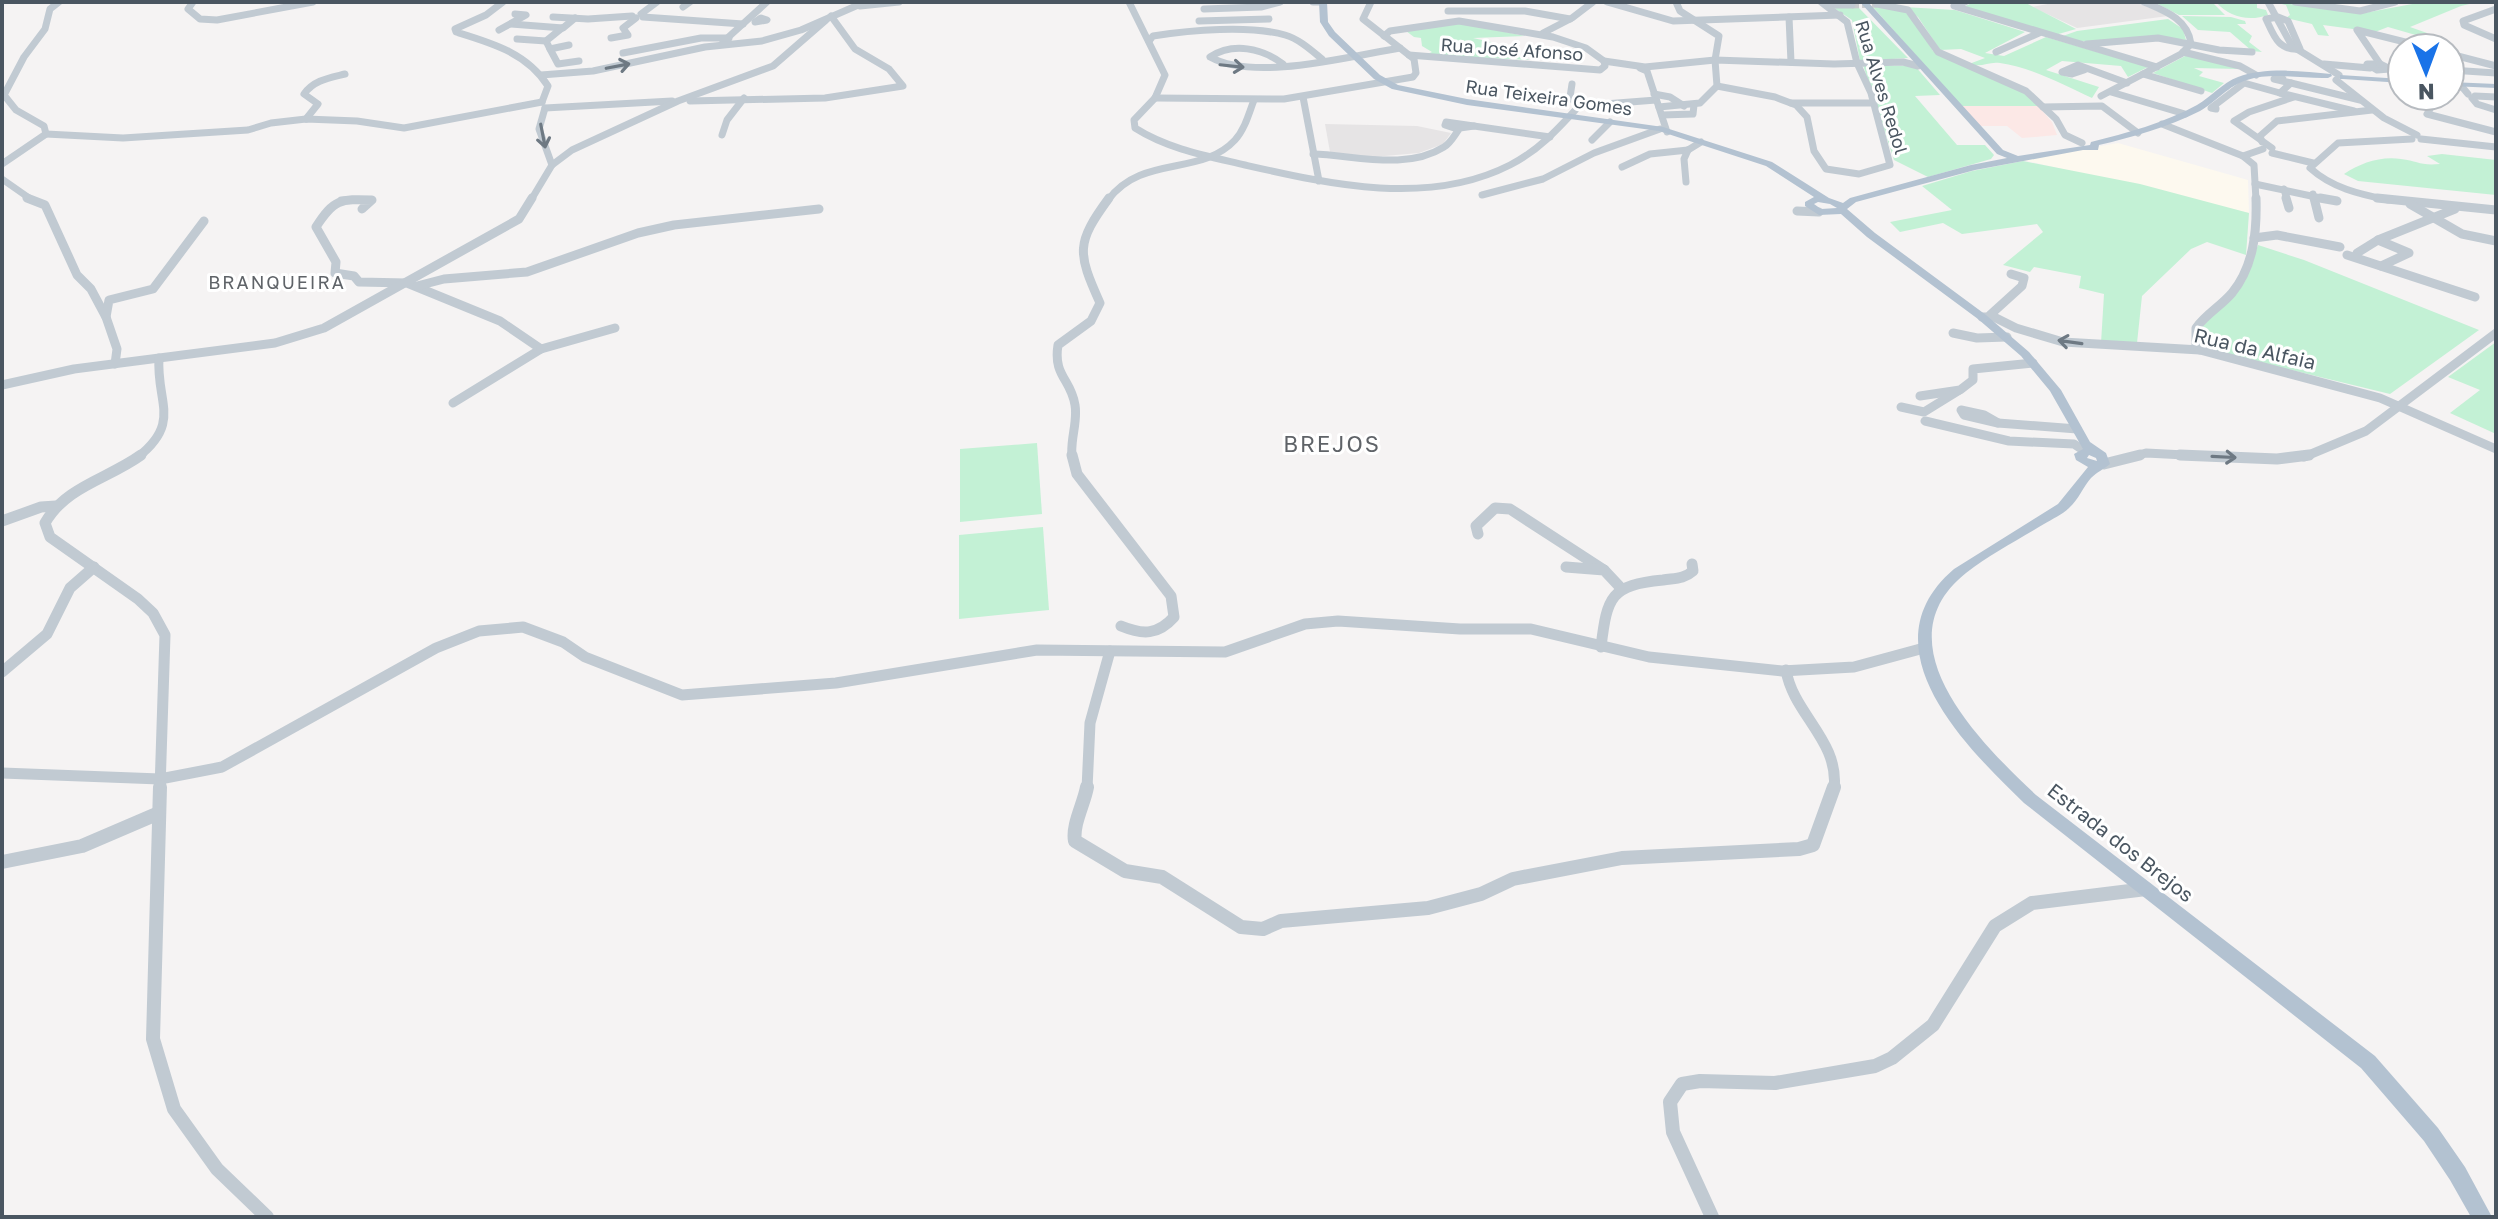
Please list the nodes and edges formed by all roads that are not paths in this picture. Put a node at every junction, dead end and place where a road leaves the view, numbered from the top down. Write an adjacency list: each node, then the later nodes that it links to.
1 (59, 2): 147 (street)
2 (193, 2): 3 (street)
3 (313, 2)
4 (503, 2): 101 (street)
5 (657, 2): 39 (street)
6 (690, 2): 31 (street)
7 (767, 2): 52 (street)
8 (865, 2): 42 (street)
9 (883, 2): 10 (street); 42 (street)
10 (899, 2)
11 (1129, 2): 54 (street)
12 (1280, 2): 32 (street)
13 (1313, 2): 14 (street)
14 (1321, 2): 80 (main road, Rua Teixeira Gomes)
15 (1371, 2): 60 (street)
16 (1444, 2): 35 (street)
17 (1521, 2): 36 (street)
18 (1641, 2): 29 (street)
19 (1676, 2): 49 (street)
20 (1965, 2): 58 (street)
21 (2144, 2): 70 (street)
22 (2266, 2): 91 (street)
23 (2295, 2): 24 (street)
24 (2395, 2)
25 (1598, 3): 26 (street); 44 (street)
26 (1618, 3): 29 (street)
27 (1824, 3): 28 (street); 38 (street, Rua Alves Redol)
28 (1859, 3): 88 (main road)
29 (1629, 4): 49 (street)
30 (1877, 4): 131 (street)
31 (683, 7)
32 (1242, 7): 33 (street); 45 (street)
33 (1204, 9)
34 (2494, 10): 67 (street)
35 (1448, 11): 36 (street); 46 (street)
36 (1525, 11): 44 (street)
37 (515, 14): 51 (street)
38 (1840, 15): 41 (street); 89 (street, Rua Alves Redol)
39 (638, 16): 47 (street); 52 (street); 63 (street)
40 (553, 17): 47 (street)
41 (1789, 17): 49 (street); 87 (street)
42 (828, 18): 56 (street); 57 (street); 119 (street)
43 (1269, 19): 45 (street)
44 (1570, 19): 61 (street)
45 (1244, 20): 48 (street)
46 (1456, 20): 60 (street); 61 (street)
47 (573, 21): 53 (street)
48 (1199, 21)
49 (1697, 21): 83 (street)
50 (762, 23): 65 (street)
51 (511, 24): 53 (street); 55 (street)
52 (743, 24): 64 (street)
53 (563, 28): 68 (street)
54 (1143, 28): 59 (street); 69 (street)
55 (499, 30)
56 (801, 30): 57 (street); 65 (street)
57 (812, 32): 123 (street)
58 (2039, 33): 73 (street); 76 (street)
59 (1171, 34): 69 (street); 82 (street)
60 (1387, 34): 74 (street)
61 (1552, 35): 86 (street)
62 (2386, 36): 91 (street)
63 (611, 38)
64 (729, 38): 72 (street); 79 (street)
65 (775, 38): 101 (street, one-way to 65)
66 (517, 39): 68 (street)
67 (2496, 39)
68 (546, 41): 75 (street)
69 (1149, 41): 120 (street)
70 (2191, 44): 73 (street); 77 (street); 78 (street)
71 (569, 45): 75 (street)
72 (721, 45)
73 (2080, 45): 94 (street)
74 (1400, 48): 80 (street); 81 (street)
75 (550, 49): 85 (street)
76 (1996, 52)
77 (2183, 52): 94 (street); 102 (street)
78 (2252, 52)
79 (623, 53)
80 (1352, 55): 82 (street); 106 (main road, Rua Teixeira Gomes)
81 (1409, 55): 86 (street, Rua José Afonso); 106 (street)
82 (1322, 59): 90 (street)
83 (1715, 60): 87 (street); 93 (street); 108 (street)
84 (2466, 60): 96 (street)
85 (579, 61)
86 (1604, 61): 92 (street)
87 (1791, 62): 89 (street)
88 (1913, 62): 89 (street); 161 (main road); 163 (main road)
89 (1857, 63): 126 (street, Rua Alves Redol)
90 (1283, 64): 90 (street, one-way to 90)
91 (2322, 64): 103 (street)
92 (1632, 66): 93 (street); 97 (street)
93 (1657, 66): 97 (street)
94 (2157, 67): 100 (street)
95 (2466, 70): 96 (street)
96 (2494, 70)
97 (1647, 71): 138 (street)
98 (345, 74): 140 (street)
99 (2085, 74): 99 (street); 105 (street)
100 (2143, 74): 105 (street); 110 (street)
101 (541, 75): 127 (street)
102 (2256, 75): 103 (main road); 137 (main road)
103 (2338, 78): 104 (main road); 122 (street)
104 (2386, 80)
105 (2127, 83): 111 (street)
106 (1387, 84): 117 (street); 139 (main road, Rua Teixeira Gomes)
107 (1572, 84): 129 (street)
108 (1717, 86): 125 (street); 128 (street)
109 (2496, 86): 113 (main road)
110 (2201, 91)
111 (2111, 92): 115 (street); 137 (street)
112 (2280, 93): 116 (street); 122 (street); 132 (street)
113 (2468, 93): 118 (street); 134 (street)
114 (1619, 95): 124 (street)
115 (2101, 96)
116 (2294, 96): 135 (street); 154 (street)
117 (1303, 97): 121 (street); 158 (street)
118 (2496, 97)
119 (744, 98): 123 (street); 148 (street)
120 (1155, 98): 121 (street); 160 (street)
121 (1254, 100): 160 (street)
122 (2360, 100): 133 (street)
123 (678, 101): 127 (street); 166 (street)
124 (1628, 103): 129 (street); 138 (street)
125 (1791, 103): 126 (street); 126 (street, Rua Alves Redol)
126 (1873, 103)
127 (543, 105): 140 (street); 166 (street, one-way to 166)
128 (1694, 105): 130 (street); 138 (street)
129 (1579, 106): 139 (street)
130 (1684, 106): 138 (street); 138 (street)
131 (2043, 107): 146 (street); 153 (street)
132 (2216, 109)
133 (2372, 110): 135 (street); 150 (street)
134 (2496, 110)
135 (2354, 111): 154 (street)
136 (2428, 112): 145 (street)
137 (2185, 114): 142 (main road)
138 (1660, 116): 141 (main road, Rua Teixeira Gomes); 152 (main road, Rua Teixeira Gomes); 174 (street)
139 (1572, 117): 141 (main road, Rua Teixeira Gomes); 149 (street)
140 (306, 119): 147 (street)
141 (1610, 122): 151 (street)
142 (2162, 124): 146 (main road); 159 (street)
143 (1474, 126): 144 (street); 144 (street); 149 (street)
144 (1457, 129): 158 (street)
145 (2496, 132)
146 (2138, 133): 153 (main road)
147 (46, 134): 165 (street)
148 (722, 135)
149 (1550, 137): 169 (street)
150 (2414, 137): 155 (street); 164 (street)
151 (1592, 140)
152 (1701, 142): 156 (street); 175 (main road, Rua Teixeira Gomes)
153 (2082, 145): 161 (main road)
154 (2266, 147): 159 (street); 164 (street)
155 (2496, 147)
156 (1688, 150): 157 (street); 162 (street)
157 (1667, 152): 162 (street); 167 (street)
158 (1313, 154): 169 (street)
159 (2243, 156): 171 (street)
160 (1212, 157): 169 (street); 231 (street)
161 (2020, 158): 163 (main road)
162 (1684, 159): 170 (street)
163 (1996, 163): 176 (main road)
164 (2313, 163): 179 (street)
165 (2, 164)
166 (552, 165): 197 (street)
167 (1622, 167)
168 (2, 179): 200 (street)
169 (1319, 181)
170 (1686, 182)
171 (2255, 184): 172 (street); 190 (street)
172 (2284, 189): 173 (street); 180 (street)
173 (2313, 194): 178 (street); 187 (street)
174 (1482, 195)
175 (1809, 196): 176 (main road); 177 (main road); 186 (main road, Rua Teixeira Gomes)
176 (1862, 198): 177 (main road); 184 (main road)
177 (1828, 200): 184 (main road)
178 (2337, 201)
179 (2406, 201): 181 (street); 188 (street)
180 (2289, 208)
181 (2459, 208): 185 (street); 188 (street)
182 (362, 209): 197 (street)
183 (819, 209): 197 (street)
184 (1843, 209): 186 (main road); 191 (main road)
185 (2496, 210)
186 (1822, 213): 191 (main road)
187 (2319, 218)
188 (2434, 218): 192 (street); 193 (street)
189 (204, 221): 200 (street)
190 (2256, 230): 194 (street); 206 (street)
191 (1871, 235): 199 (main road)
192 (2378, 240): 194 (street); 195 (street)
193 (2496, 241)
194 (2346, 251): 195 (street)
195 (2381, 266): 198 (street)
196 (2011, 274): 199 (street)
197 (412, 284): 205 (street); 207 (street)
198 (2475, 297)
199 (1986, 316): 202 (main road)
200 (106, 317): 209 (street)
201 (615, 328): 205 (street)
202 (2004, 331): 203 (street, Rua da Alfaia); 206 (street, Rua da Alfaia, one-way to 202); 208 (main road)
203 (1953, 333)
204 (2496, 335): 215 (street)
205 (541, 349): 213 (street)
206 (2200, 350): 215 (street, Rua da Alfaia)
207 (159, 358): 209 (street); 223 (street)
208 (2033, 363): 211 (street); 218 (main road)
209 (115, 364): 210 (street)
210 (2, 385)
211 (1960, 390): 212 (street); 214 (street)
212 (1920, 396)
213 (453, 403)
214 (1901, 407)
215 (2398, 407): 219 (street, Rua da Alfaia); 221 (street, one-way to 215)
216 (1925, 421): 220 (street)
217 (1999, 423): 218 (street)
218 (2077, 429): 220 (main road); 221 (main road)
219 (2496, 449)
220 (2081, 454): 221 (main road); 222 (main road)
221 (2101, 459): 222 (main road)
222 (2079, 484): 233 (main road)
223 (56, 506): 224 (street); 227 (street)
224 (2, 521)
225 (1478, 534): 229 (street)
226 (1692, 564): 230 (street)
227 (94, 567): 236 (street); 238 (street)
228 (1566, 567): 229 (street)
229 (1604, 570): 230 (street)
230 (1619, 586): 232 (street)
231 (1121, 626)
232 (1601, 647): 234 (street); 235 (street)
233 (1924, 648): 235 (street); 241 (main road, Estrada dos Brejos)
234 (1110, 651): 235 (street); 238 (street)
235 (1786, 670)
236 (2, 672)
237 (2, 773): 238 (street)
238 (160, 779): 239 (street)
239 (159, 813): 240 (street); 242 (street)
240 (2, 862)
241 (2146, 889): 243 (street); 244 (main road, Estrada dos Brejos)
242 (267, 1217)
243 (1712, 1217)
244 (2482, 1217)

